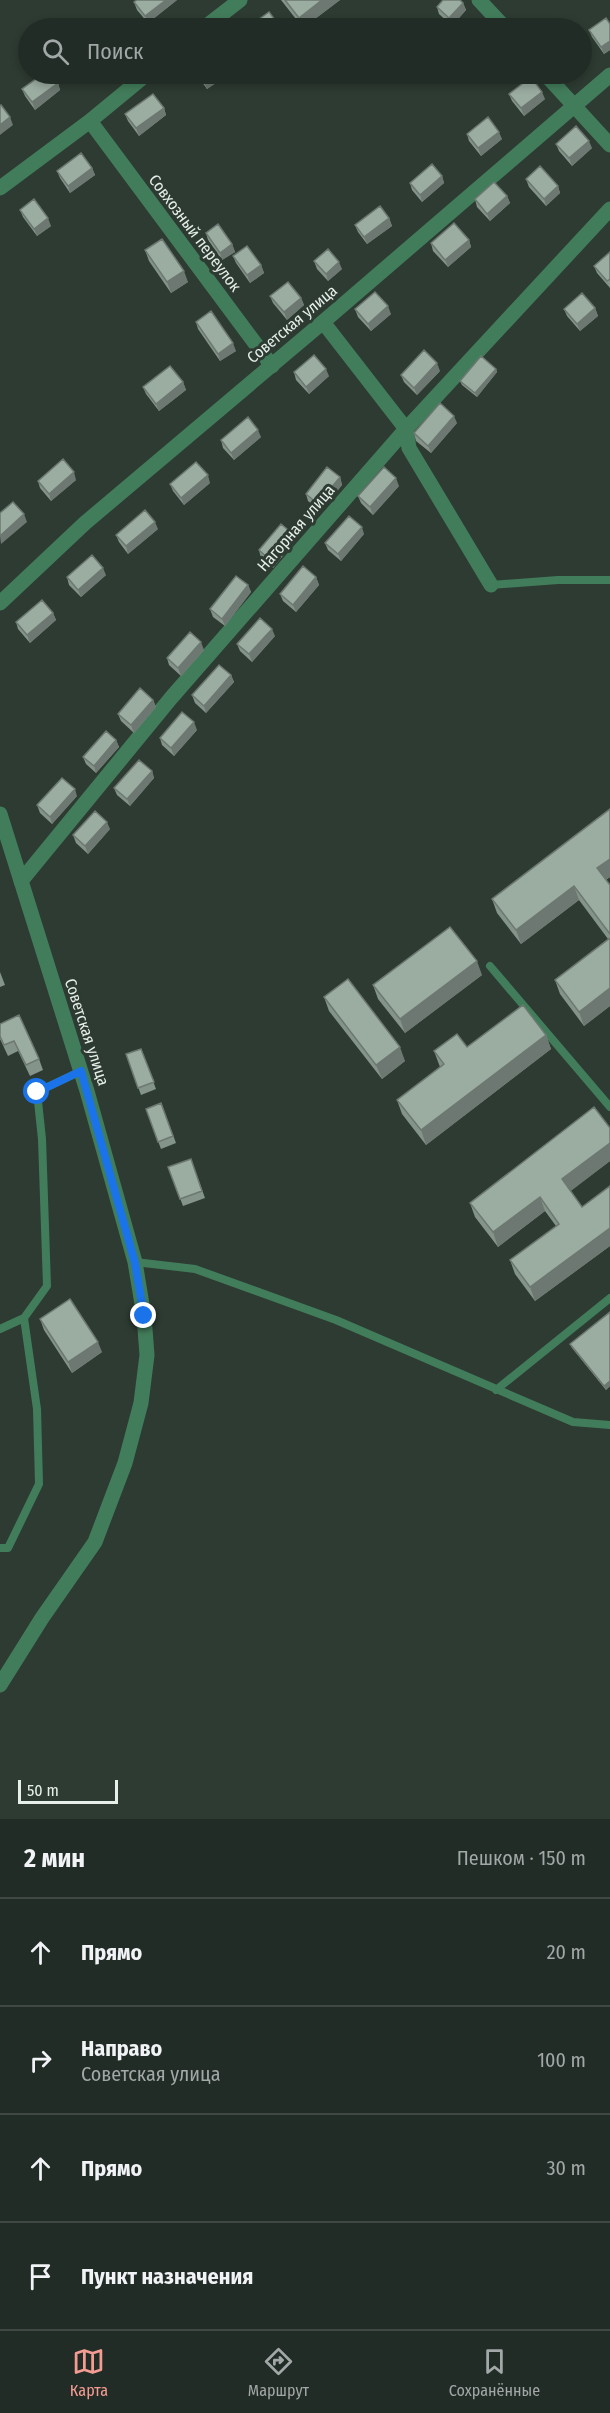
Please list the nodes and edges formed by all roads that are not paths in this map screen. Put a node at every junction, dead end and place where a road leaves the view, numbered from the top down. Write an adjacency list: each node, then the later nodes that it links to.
1 (240, 0): 3 (street)
2 (479, 0): 4 (street)
3 (217, 18)
4 (495, 18)
5 (610, 75): 8 (street, Советская улица)
6 (135, 84): 9 (street)
7 (554, 84): 8 (street)
8 (574, 105): 10 (street); 13 (street, Советская улица)
9 (90, 121): 11 (street); 14 (street, Совхозный переулок)
10 (610, 144)
11 (0, 188)
12 (610, 209): 15 (street, Нагорная улица)
13 (323, 322): 14 (street, Советская улица); 15 (street)
14 (272, 366): 18 (street, Советская улица)
15 (406, 429): 17 (street); 20 (street, Нагорная улица)
16 (610, 580): 17 (lane)
17 (491, 585)
18 (0, 603)
19 (0, 814): 20 (street, Советская улица)
20 (21, 881): 22 (street, Советская улица)
21 (490, 966): 23 (lane)
22 (81, 1071): 24 (street, Советская улица); 26 (lane)
23 (610, 1107)
24 (135, 1263): 28 (lane); 31 (street, Советская улица)
25 (610, 1298): 28 (lane)
26 (24, 1318): 27 (lane); 30 (lane)
27 (0, 1329)
28 (496, 1390): 29 (lane)
29 (610, 1425)
30 (0, 1548)
31 (0, 1685)

